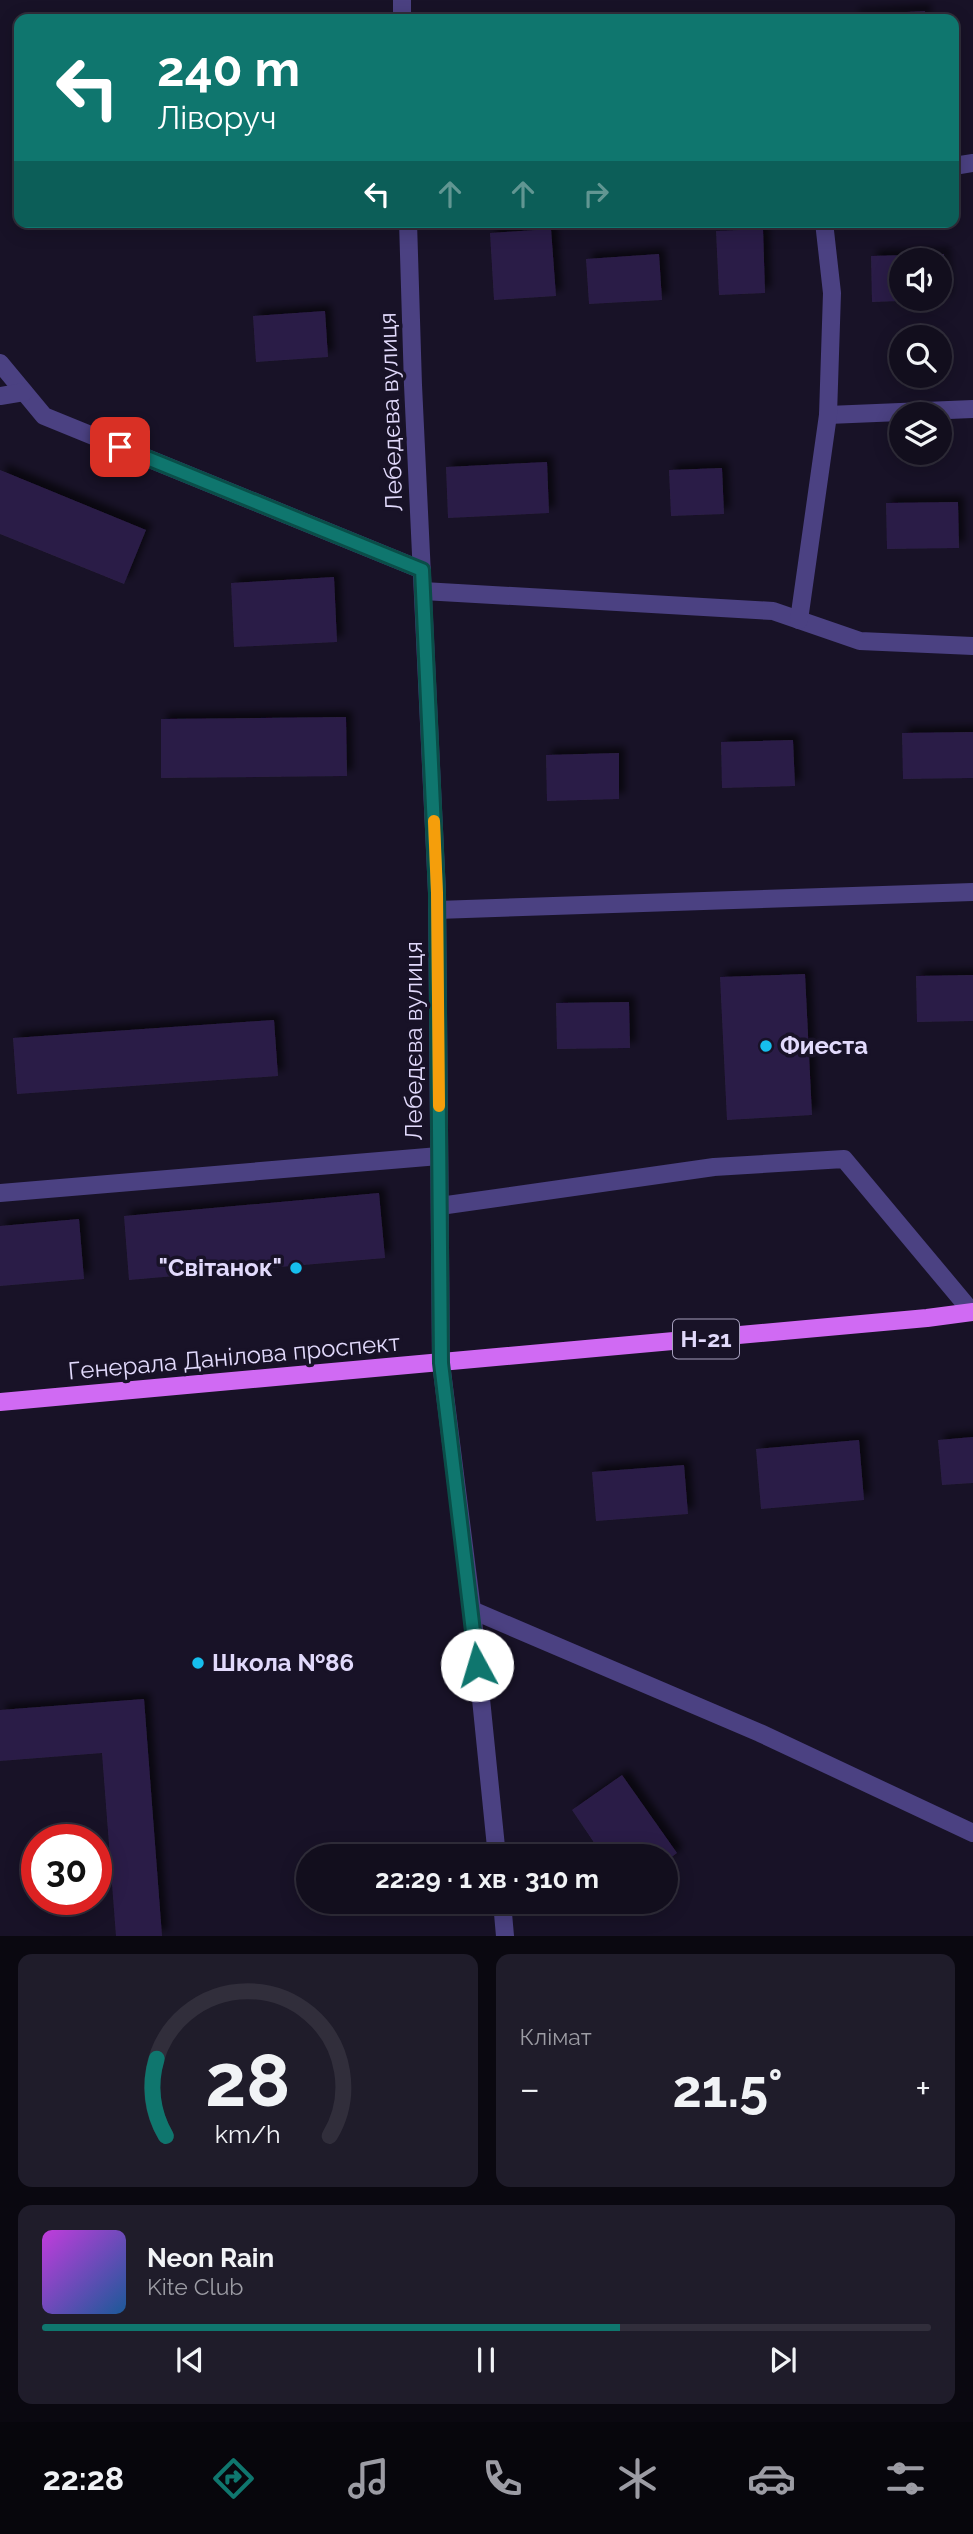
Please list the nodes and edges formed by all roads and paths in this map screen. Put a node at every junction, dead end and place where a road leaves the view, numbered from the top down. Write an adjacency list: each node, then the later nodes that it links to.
1 (408, 228): 8 (street, Лебедєва вулиця)
2 (825, 228): 7 (street)
3 (0, 363): 4 (street)
4 (24, 392): 5 (street); 8 (street)
5 (0, 396)
6 (973, 409): 7 (street)
7 (828, 415): 10 (street)
8 (422, 570): 9 (street, Лебедєва вулиця)
9 (423, 591): 10 (street); 13 (street, Лебедєва вулиця)
10 (799, 620): 11 (street)
11 (973, 646)
12 (973, 892): 13 (street)
13 (437, 910): 14 (street, Лебедєва вулиця)
14 (439, 1156): 15 (street); 16 (street, Лебедєва вулиця)
15 (0, 1193)
16 (440, 1206): 17 (street); 18 (street, Лебедєва вулиця)
17 (972, 1312): 18 (main road, Генерала Данілова проспект / Н-21)
18 (441, 1363): 19 (main road, Генерала Данілова проспект / Н-21); 20 (street, Лебедєва вулиця)
19 (0, 1402)
20 (472, 1610): 21 (street); 22 (street, Лебедєва вулиця)
21 (973, 1833)
22 (496, 1844)
23 (503, 1914): 24 (street)
24 (505, 1936)

